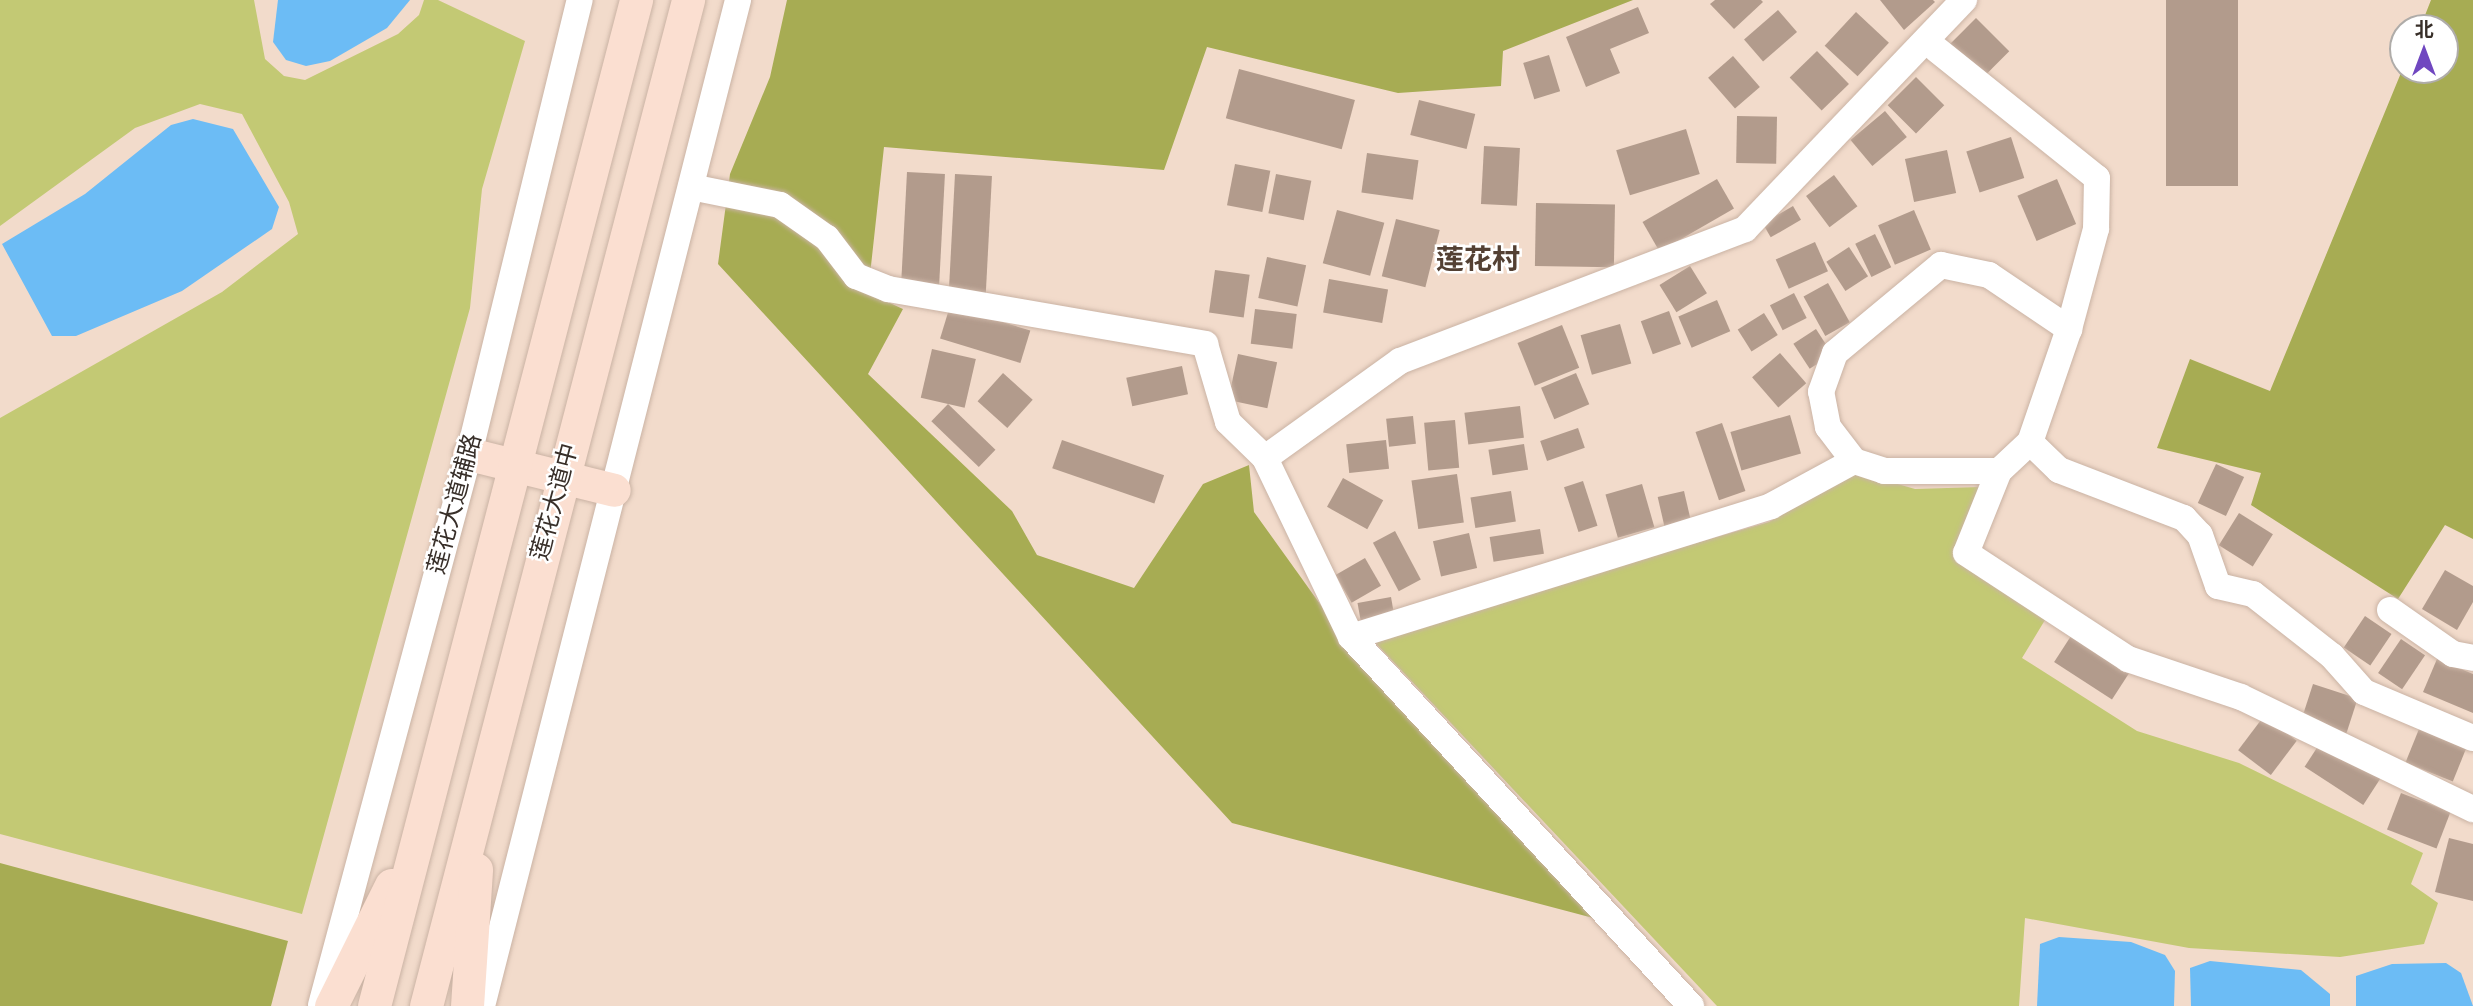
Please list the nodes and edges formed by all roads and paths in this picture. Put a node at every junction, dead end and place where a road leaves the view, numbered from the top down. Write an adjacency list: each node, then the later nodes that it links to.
1 (580, 0): 13 (street, 莲花大道辅路)
2 (616, 0): 8 (main road)
3 (636, 0): 8 (main road, 莲花大道中)
4 (688, 0): 9 (main road, 莲花大道中)
5 (738, 0): 10 (street)
6 (1964, 0): 14 (street)
7 (1936, 49): 11 (street)
8 (604, 129): 9 (main road); 16 (main road, 莲花大道中)
9 (649, 154): 18 (main road, 莲花大道中)
10 (691, 187): 14 (street); 19 (street)
11 (2069, 329): 12 (street); 15 (street)
12 (2030, 442): 17 (street); 23 (street)
13 (469, 453): 16 (main road); 27 (street, 莲花大道辅路)
14 (1265, 458): 21 (street)
15 (1854, 461): 17 (street); 21 (street)
16 (517, 467): 18 (main road); 26 (main road, 莲花大道中)
17 (1999, 471): 25 (street)
18 (561, 477): 19 (main road); 24 (main road, 莲花大道中)
19 (614, 490): 32 (street)
20 (2390, 610): 22 (street)
21 (1351, 637): 33 (street)
22 (2473, 658)
23 (2473, 738)
24 (478, 800): 26 (main road); 30 (main road, 莲花大道中); 31 (main road)
25 (2473, 809)
26 (422, 814): 28 (main road); 29 (main road, 莲花大道中)
27 (320, 1006)
28 (331, 1006)
29 (374, 1006)
30 (426, 1006)
31 (467, 1006)
32 (482, 1006)
33 (1690, 1006)

